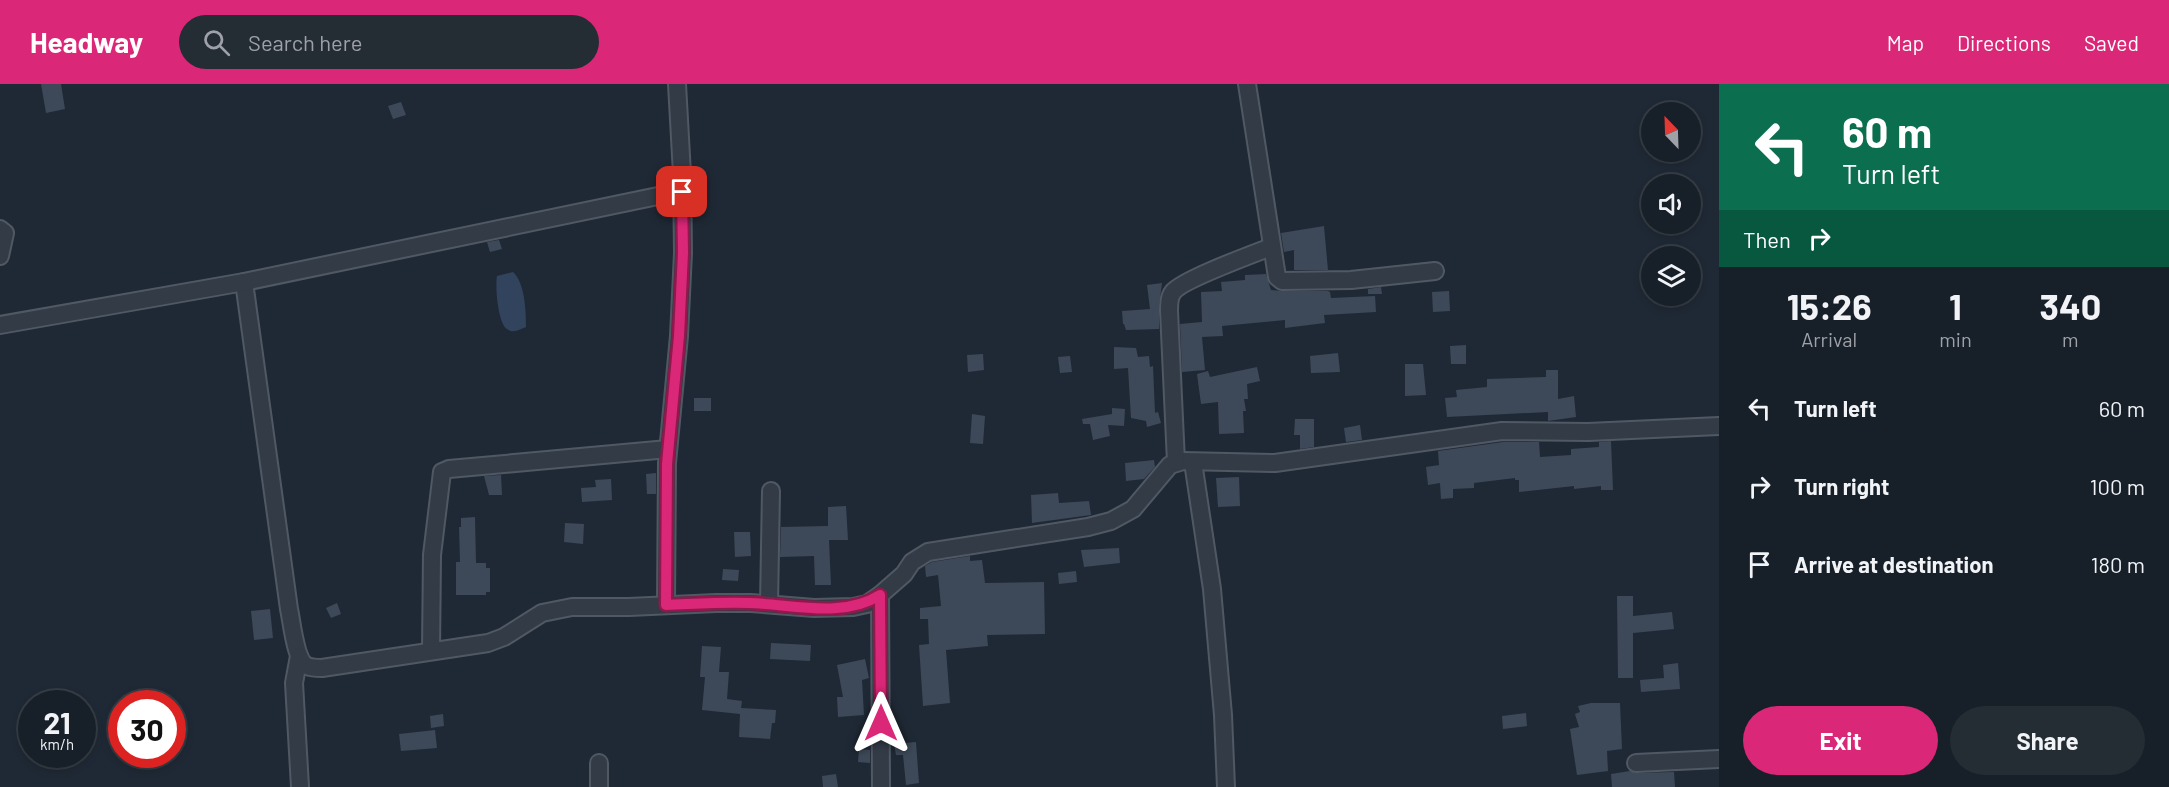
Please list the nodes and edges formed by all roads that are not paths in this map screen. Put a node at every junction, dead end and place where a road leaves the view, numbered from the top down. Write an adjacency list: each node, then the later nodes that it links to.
1 (677, 84): 3 (street)
2 (1247, 84): 5 (street)
3 (682, 192): 8 (street); 11 (street)
4 (0, 229): 6 (street)
5 (1271, 247): 7 (street); 12 (street)
6 (0, 256)
7 (1435, 271)
8 (244, 282): 9 (street); 19 (street)
9 (0, 325)
10 (1719, 426): 13 (street)
11 (668, 448): 17 (street); 18 (street)
12 (1176, 462): 13 (street); 15 (street)
13 (1193, 462): 26 (street)
14 (771, 490): 16 (street)
15 (880, 595): 16 (street); 25 (street)
16 (769, 604): 17 (street)
17 (666, 605): 18 (street)
18 (431, 650): 19 (street)
19 (299, 656): 23 (street)
20 (1719, 759): 21 (street)
21 (1636, 763)
22 (599, 764): 24 (street)
23 (300, 787)
24 (599, 787)
25 (881, 787)
26 (1226, 787)

